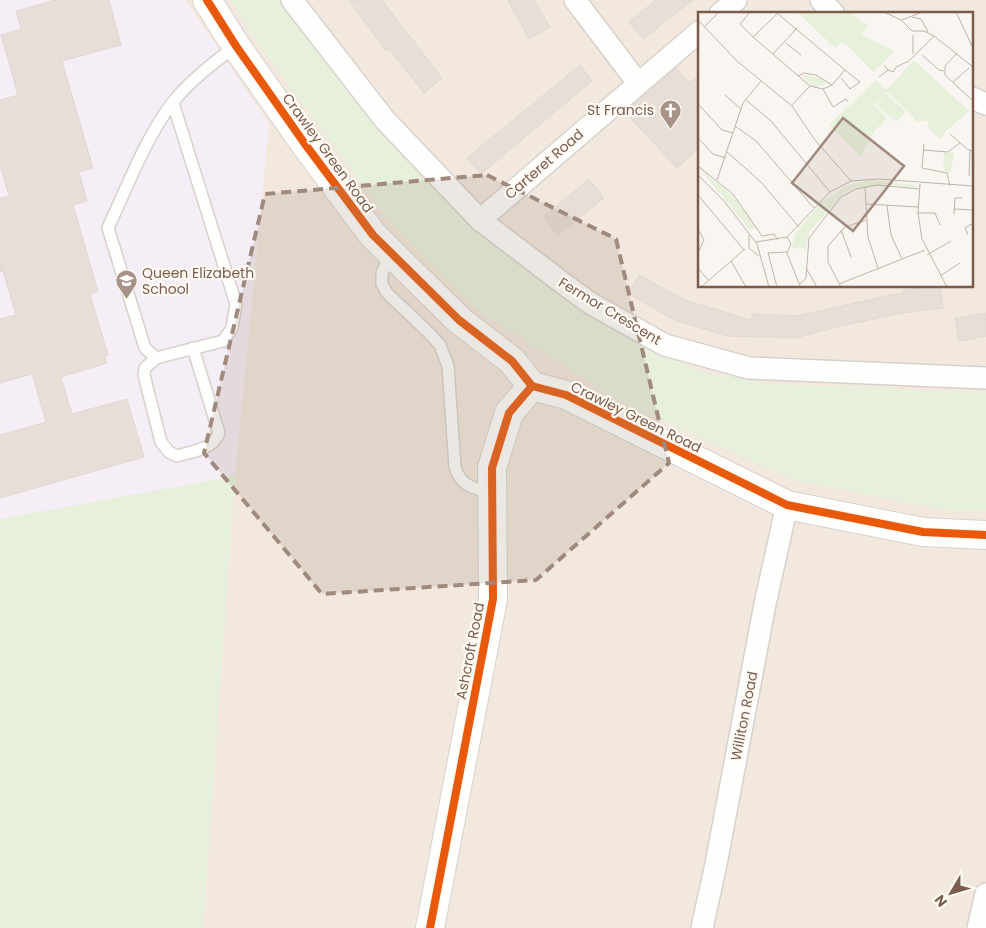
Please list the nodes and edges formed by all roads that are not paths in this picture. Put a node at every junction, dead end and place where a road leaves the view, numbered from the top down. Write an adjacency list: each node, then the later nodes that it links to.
1 (207, 0): 9 (street, Crawley Green Road)
2 (292, 0): 14 (street, Fermor Crescent)
3 (575, 0): 10 (street)
4 (736, 0): 6 (street)
5 (821, 0): 7 (street)
6 (722, 12)
7 (832, 12)
8 (698, 33): 10 (street, Carteret Road)
9 (236, 46): 12 (lane); 15 (street, Crawley Green Road)
10 (638, 83): 14 (street, Carteret Road)
11 (974, 99): 13 (street)
12 (173, 103): 16 (lane); 17 (lane)
13 (986, 104)
14 (480, 220): 18 (street, Fermor Crescent)
15 (392, 253): 19 (street, Crawley Green Road); 20 (lane)
16 (193, 348): 17 (lane); 17 (lane)
17 (156, 358)
18 (986, 378)
19 (532, 386): 20 (street, Ashcroft Road); 21 (street, Crawley Green Road)
20 (492, 493): 24 (street, Ashcroft Road)
21 (787, 505): 22 (street, Crawley Green Road); 25 (street, Williton Road)
22 (986, 535)
23 (986, 894): 26 (street)
24 (430, 928)
25 (702, 928)
26 (978, 928)

